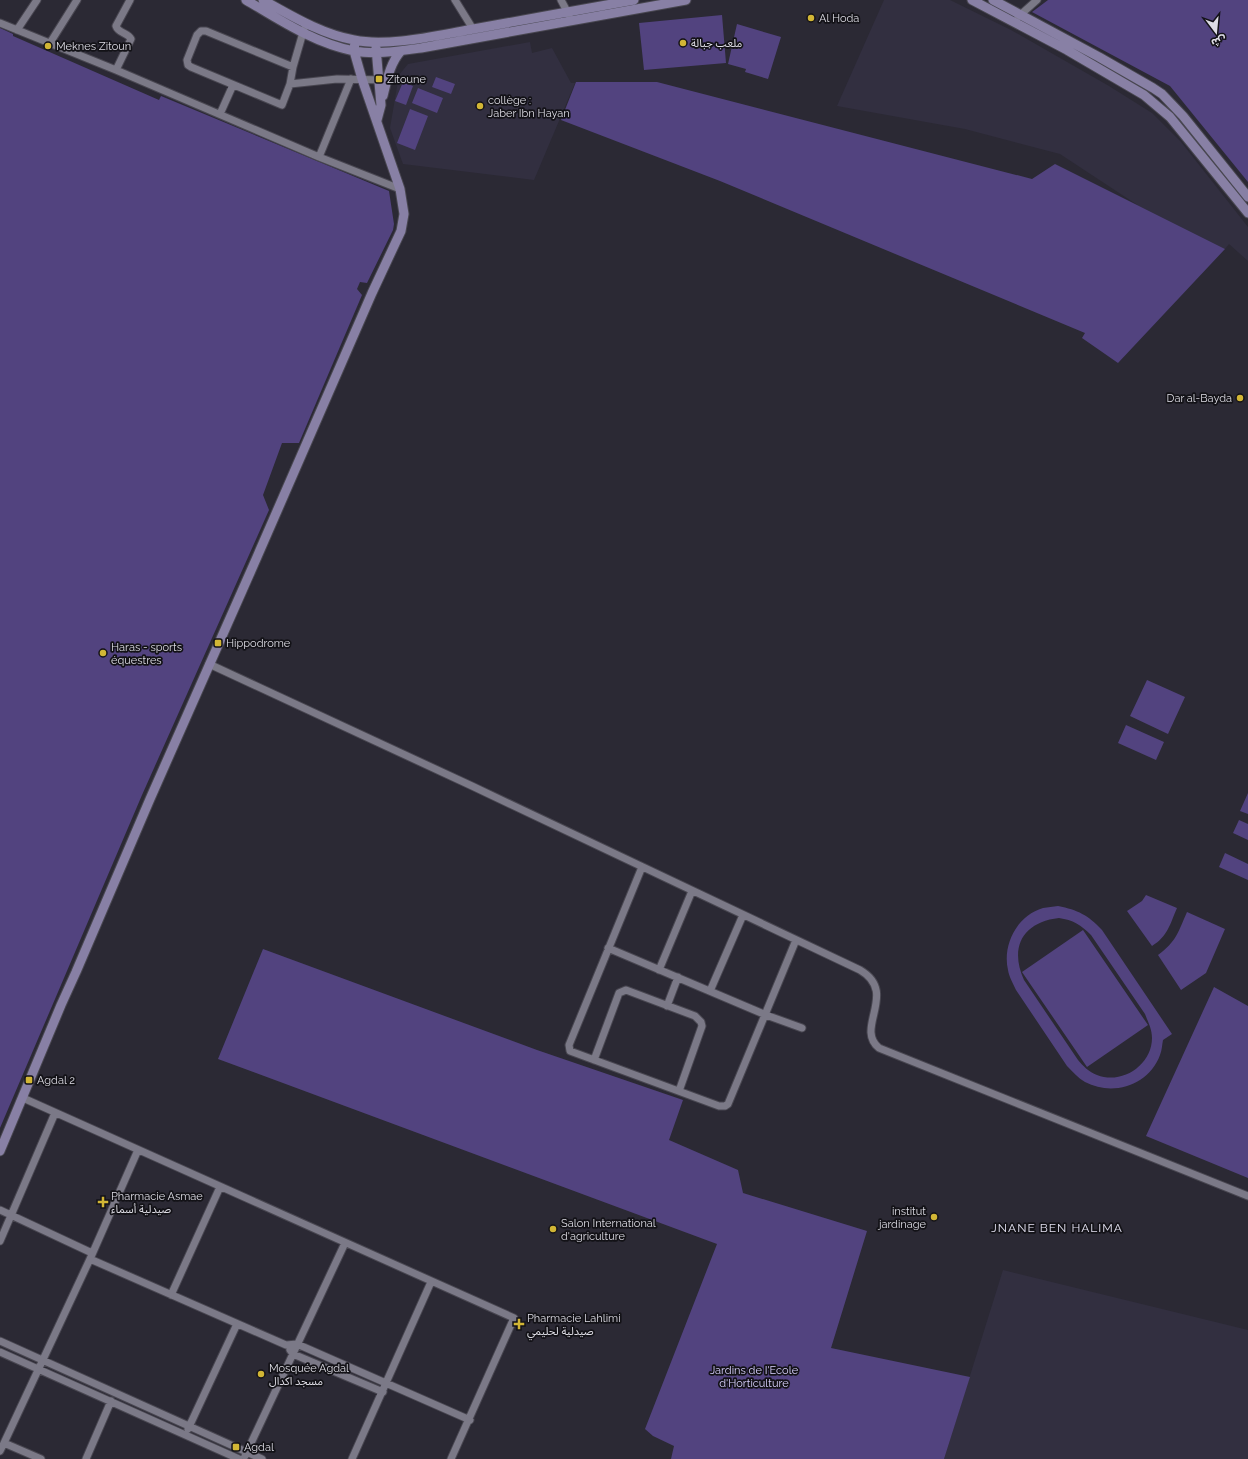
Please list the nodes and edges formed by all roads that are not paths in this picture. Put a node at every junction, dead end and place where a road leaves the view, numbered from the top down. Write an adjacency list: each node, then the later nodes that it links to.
1 (36, 0): 19 (street)
2 (76, 0): 23 (street)
3 (130, 0): 30 (street)
4 (246, 0): 20 (main road)
5 (455, 0): 18 (street)
6 (561, 0): 14 (street)
7 (634, 0): 14 (main road)
8 (686, 0): 14 (main road)
9 (972, 0): 15 (main road)
10 (993, 0): 13 (main road)
11 (1037, 0): 13 (street)
12 (268, 1): 17 (main road)
13 (1021, 14): 15 (street); 27 (main road)
14 (570, 16): 18 (main road); 25 (main road)
15 (1014, 21): 28 (main road)
16 (0, 23): 19 (street)
17 (306, 23): 20 (street); 21 (main road)
18 (473, 29): 22 (main road)
19 (17, 30): 23 (street)
20 (302, 32): 24 (main road); 29 (street)
21 (355, 41): 22 (main road); 24 (main road)
22 (376, 42): 26 (main road)
23 (50, 43): 30 (street)
24 (354, 51): 26 (main road); 32 (main road)
25 (400, 51): 26 (main road); 33 (main road)
26 (377, 52): 33 (main road)
27 (1099, 57): 28 (main road); 38 (main road)
28 (1093, 65): 39 (main road)
29 (293, 67): 34 (street); 35 (street)
30 (116, 70): 36 (street)
31 (351, 79): 32 (street); 34 (street); 40 (street)
32 (362, 79): 33 (street); 37 (main road)
33 (383, 80): 37 (main road)
34 (290, 84): 35 (street)
35 (233, 85): 36 (street)
36 (220, 114): 40 (street)
37 (377, 120): 41 (main road)
38 (1208, 147): 39 (main road); 42 (main road)
39 (1200, 153): 43 (main road)
40 (319, 157): 41 (street)
41 (400, 189): 44 (main road)
42 (1248, 198)
43 (1248, 213)
44 (209, 664): 45 (street); 58 (main road)
45 (642, 867): 46 (street); 49 (street)
46 (692, 891): 47 (street); 50 (street)
47 (743, 915): 48 (street); 52 (street)
48 (796, 940): 54 (street); 63 (street)
49 (608, 948): 50 (street); 56 (street)
50 (659, 970): 51 (street)
51 (678, 978): 52 (street); 53 (street)
52 (710, 991): 54 (street)
53 (667, 1006): 56 (street); 57 (street)
54 (766, 1014): 55 (street); 57 (street)
55 (802, 1028)
56 (594, 1060): 57 (street)
57 (679, 1091)
58 (23, 1098): 59 (street); 61 (main road)
59 (55, 1113): 60 (street); 65 (street)
60 (138, 1150): 62 (street); 68 (street)
61 (0, 1151)
62 (220, 1187): 67 (street); 70 (street)
63 (1248, 1196)
64 (0, 1210): 65 (street)
65 (11, 1216): 66 (street); 68 (street)
66 (0, 1241)
67 (345, 1243): 69 (street); 73 (street)
68 (91, 1256): 70 (street); 77 (street)
69 (431, 1282): 79 (street); 82 (street)
70 (171, 1295): 71 (street)
71 (237, 1324): 74 (street); 83 (street)
72 (0, 1341): 77 (street)
73 (297, 1344): 74 (street); 76 (street); 79 (street)
74 (286, 1345): 76 (street)
75 (0, 1352): 78 (street)
76 (293, 1354): 80 (street); 88 (street)
77 (43, 1359): 78 (street); 83 (street)
78 (38, 1368): 81 (street); 85 (street)
79 (386, 1382): 80 (street); 82 (street)
80 (383, 1392): 94 (street)
81 (111, 1401): 84 (street); 91 (street)
82 (470, 1420): 95 (street)
83 (190, 1426): 84 (street); 86 (street)
84 (186, 1435): 89 (street)
85 (4, 1443): 87 (street); 90 (street)
86 (236, 1447): 88 (street); 89 (street)
87 (0, 1452)
88 (245, 1456): 93 (street)
89 (231, 1457): 92 (street)
90 (41, 1459)
91 (86, 1459)
92 (239, 1459)
93 (262, 1459)
94 (352, 1459)
95 (451, 1459)

